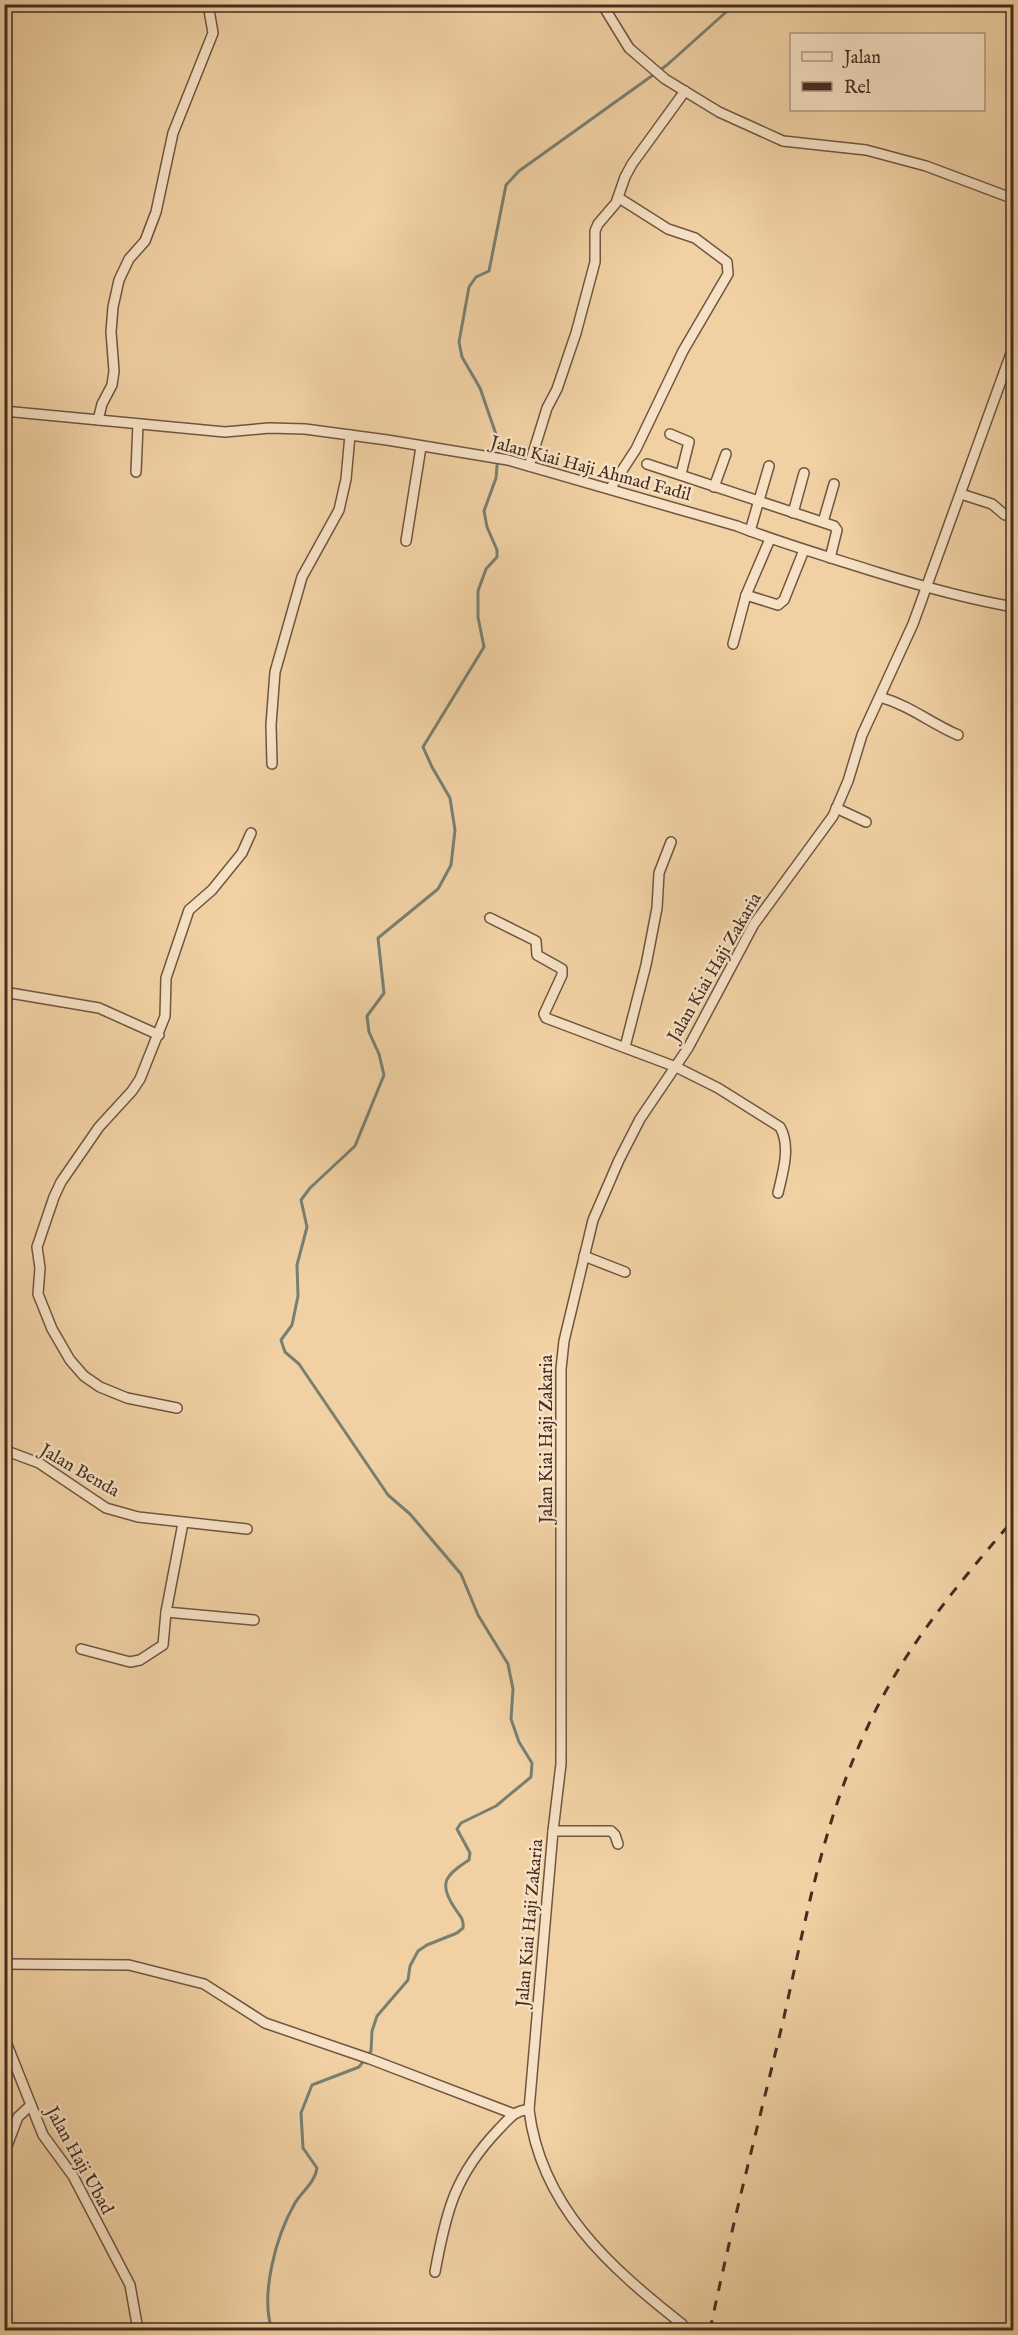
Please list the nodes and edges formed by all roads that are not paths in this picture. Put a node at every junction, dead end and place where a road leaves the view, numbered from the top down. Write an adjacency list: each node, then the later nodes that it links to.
1 (208, 4): 8 (street)
2 (602, 4): 3 (street)
3 (685, 91): 4 (street); 5 (street)
4 (619, 198): 15 (street); 22 (street)
5 (1014, 199)
6 (1013, 350): 23 (street, Jalan Kiai Haji Zakaria)
7 (4, 411): 8 (street, Jalan Kiai Haji Ahmad Fadil)
8 (98, 420): 9 (street, Jalan Kiai Haji Ahmad Fadil)
9 (138, 424): 11 (street, Jalan Kiai Haji Ahmad Fadil); 17 (street)
10 (670, 434): 19 (street)
11 (350, 435): 12 (street, Jalan Kiai Haji Ahmad Fadil); 39 (street)
12 (421, 447): 15 (street, Jalan Kiai Haji Ahmad Fadil); 30 (street)
13 (726, 454): 21 (street)
14 (647, 464): 19 (street)
15 (529, 466): 22 (street, Jalan Kiai Haji Ahmad Fadil)
16 (769, 466): 24 (street)
17 (136, 472)
18 (804, 473): 25 (street)
19 (681, 474): 21 (street)
20 (834, 484): 27 (street)
21 (714, 487): 24 (street)
22 (610, 489): 28 (street, Jalan Kiai Haji Ahmad Fadil)
23 (961, 494): 26 (street); 33 (street, Jalan Kiai Haji Zakaria)
24 (760, 502): 25 (street); 28 (street)
25 (793, 513): 27 (street)
26 (1005, 515)
27 (823, 522): 32 (street)
28 (750, 531): 29 (street, Jalan Kiai Haji Ahmad Fadil)
29 (770, 539): 31 (street, Jalan Kiai Haji Ahmad Fadil); 34 (street)
30 (406, 541)
31 (804, 550): 32 (street, Jalan Kiai Haji Ahmad Fadil); 34 (street)
32 (830, 558): 33 (street, Jalan Kiai Haji Ahmad Fadil)
33 (926, 586): 35 (street, Jalan Kiai Haji Ahmad Fadil); 37 (street, Jalan Kiai Haji Zakaria)
34 (746, 595): 36 (street)
35 (1014, 607)
36 (733, 644)
37 (880, 697): 38 (street); 40 (street, Jalan Kiai Haji Zakaria)
38 (958, 735)
39 (272, 764)
40 (836, 808): 41 (street); 48 (street, Jalan Kiai Haji Zakaria)
41 (866, 822)
42 (251, 832): 46 (street)
43 (671, 842): 47 (street)
44 (490, 918): 47 (street)
45 (4, 992): 46 (street)
46 (159, 1035): 52 (street)
47 (625, 1047): 48 (street)
48 (676, 1066): 49 (street); 50 (street, Jalan Kiai Haji Zakaria)
49 (778, 1193)
50 (584, 1256): 51 (street); 59 (street, Jalan Kiai Haji Zakaria)
51 (625, 1272)
52 (177, 1408)
53 (4, 1450): 54 (street, Jalan Benda)
54 (183, 1523): 55 (street, Jalan Benda); 56 (street)
55 (246, 1529)
56 (166, 1612): 57 (street); 58 (street)
57 (254, 1620)
58 (81, 1649)
59 (553, 1831): 60 (street); 64 (street, Jalan Kiai Haji Zakaria)
60 (618, 1844)
61 (4, 1964): 65 (street)
62 (4, 2037): 63 (street, Jalan Haji Ubad)
63 (30, 2105): 66 (street); 69 (street, Jalan Haji Ubad)
64 (529, 2109): 65 (street); 68 (street, Jalan Kiai Haji Zakaria)
65 (513, 2114): 67 (street)
66 (4, 2154)
67 (435, 2272)
68 (682, 2324)
69 (138, 2331)

